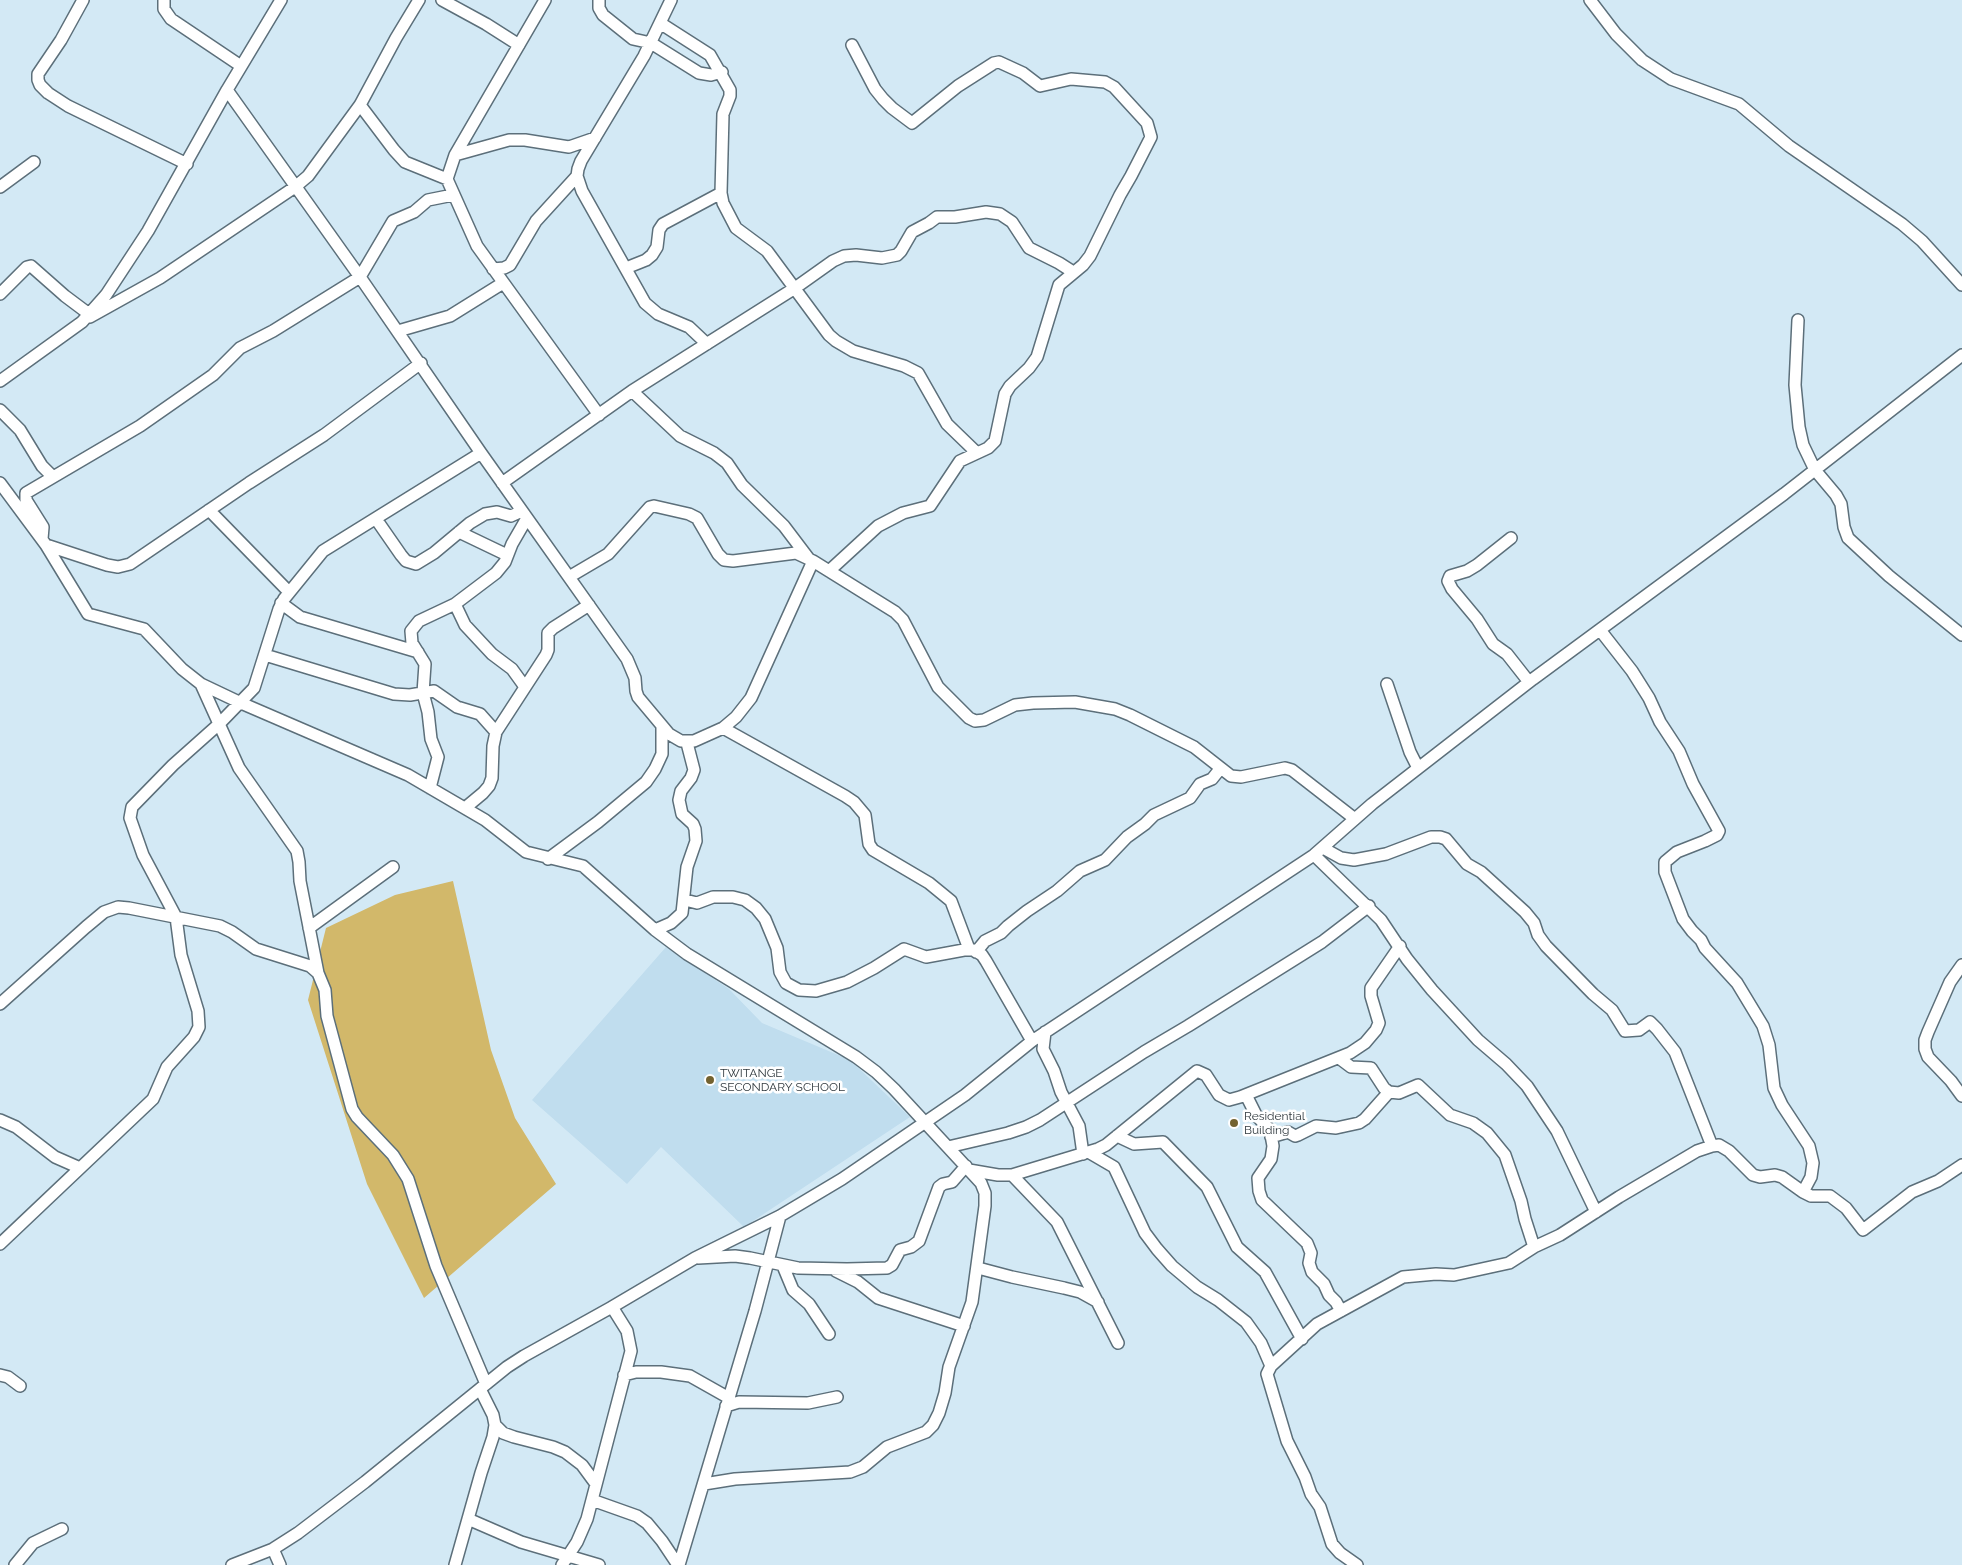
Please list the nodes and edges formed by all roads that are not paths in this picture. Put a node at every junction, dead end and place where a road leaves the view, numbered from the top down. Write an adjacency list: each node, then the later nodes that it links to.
1 (83, 0): 21 (street)
2 (164, 0): 14 (street)
3 (281, 0): 14 (street)
4 (419, 0): 17 (street)
5 (442, 0): 12 (street)
6 (545, 0): 12 (street)
7 (599, 0): 11 (street)
8 (671, 0): 10 (street)
9 (1590, 0): 33 (street)
10 (660, 23): 11 (street); 15 (street)
11 (651, 43): 15 (street); 18 (street)
12 (519, 45): 19 (street)
13 (852, 45): 30 (street)
14 (241, 66): 16 (street)
15 (722, 72): 26 (street)
16 (227, 90): 21 (street); 25 (street)
17 (360, 105): 23 (street); 25 (street)
18 (595, 138): 19 (street); 22 (street)
19 (455, 155): 23 (street)
20 (34, 162): 24 (street)
21 (187, 164): 36 (street)
22 (577, 176): 28 (street); 29 (street)
23 (447, 179): 27 (street)
24 (0, 187)
25 (295, 187): 31 (street); 36 (street)
26 (721, 193): 28 (street); 34 (street)
27 (453, 195): 29 (street); 31 (street)
28 (626, 268): 39 (street)
29 (493, 269): 32 (street)
30 (1073, 272): 34 (street); 47 (street)
31 (360, 276): 38 (street); 49 (street)
32 (503, 283): 38 (street); 45 (street)
33 (1962, 285)
34 (795, 288): 39 (street); 47 (street)
35 (0, 294): 36 (street)
36 (86, 318): 42 (street)
37 (1798, 320): 48 (street)
38 (398, 331): 41 (street)
39 (707, 344): 43 (street)
40 (1962, 355): 48 (street)
41 (421, 364): 46 (street); 52 (street)
42 (0, 381)
43 (632, 391): 45 (street); 59 (street)
44 (0, 410): 49 (street)
45 (599, 415): 50 (street)
46 (481, 453): 50 (street); 54 (street)
47 (977, 453): 60 (street)
48 (1815, 470): 66 (street); 67 (street)
49 (53, 477): 57 (street)
50 (502, 483): 53 (street)
51 (2, 490): 57 (street)
52 (210, 510): 57 (street); 62 (street)
53 (525, 514): 55 (street); 58 (street); 61 (street)
54 (376, 519): 55 (street); 62 (street)
55 (459, 532): 58 (street)
56 (1511, 538): 70 (street)
57 (44, 542): 71 (street)
58 (507, 555): 64 (street)
59 (811, 560): 60 (street); 61 (street); 78 (street)
60 (829, 571): 82 (street)
61 (569, 577): 65 (street)
62 (288, 592): 63 (street)
63 (282, 604): 68 (street); 69 (street)
64 (455, 604): 68 (street); 73 (street)
65 (589, 605): 73 (street); 77 (street)
66 (1600, 630): 70 (street); 117 (street)
67 (1962, 635)
68 (418, 652): 74 (street)
69 (265, 655): 74 (street); 75 (street)
70 (1529, 682): 81 (street)
71 (201, 684): 75 (street); 76 (street)
72 (1387, 684): 81 (street)
73 (525, 686): 79 (street)
74 (423, 693): 79 (street); 83 (street)
75 (241, 703): 76 (street); 83 (street)
76 (219, 724): 91 (street); 92 (street)
77 (662, 727): 80 (street); 87 (street)
78 (723, 728): 80 (street); 95 (street)
79 (496, 732): 84 (street)
80 (686, 743): 89 (street)
81 (1418, 768): 85 (street)
82 (1220, 769): 85 (street); 95 (street)
83 (430, 788): 84 (street)
84 (465, 808): 87 (street)
85 (1355, 818): 86 (street)
86 (1318, 851): 90 (street); 99 (street); 110 (street)
87 (548, 859): 93 (street)
88 (393, 867): 92 (street)
89 (685, 900): 93 (street); 95 (street)
90 (1368, 906): 94 (street); 105 (street)
91 (176, 918): 97 (street); 98 (street); 114 (street)
92 (309, 928): 97 (street)
93 (655, 930): 107 (street)
94 (1400, 946): 101 (street); 118 (street)
95 (973, 950): 100 (street)
96 (1962, 965): 104 (street)
97 (318, 973): 138 (street)
98 (0, 1004)
99 (1045, 1032): 100 (street); 105 (street)
100 (1032, 1041): 107 (street)
101 (1339, 1058): 102 (street); 103 (street)
102 (1389, 1092): 109 (street); 121 (street)
103 (1246, 1095): 108 (street); 109 (street)
104 (1962, 1096)
105 (1066, 1103): 111 (street); 112 (street)
106 (0, 1120): 114 (street)
107 (924, 1123): 111 (street); 119 (street)
108 (1117, 1136): 112 (street); 132 (street)
109 (1272, 1137): 129 (street)
110 (1712, 1146): 117 (street); 118 (street)
111 (948, 1147): 115 (street)
112 (1086, 1153): 116 (street); 134 (street)
113 (1962, 1165): 117 (street)
114 (80, 1168): 120 (street)
115 (968, 1168): 116 (street); 125 (street); 126 (street)
116 (1012, 1175): 127 (street)
117 (1803, 1192)
118 (1596, 1212): 121 (street)
119 (780, 1216): 122 (street); 123 (street)
120 (0, 1244)
121 (1534, 1247): 129 (street)
122 (695, 1258): 123 (street); 128 (street)
123 (768, 1263): 124 (street); 140 (street)
124 (783, 1266): 126 (street); 131 (street)
125 (978, 1268): 127 (street); 130 (street)
126 (832, 1269): 130 (street)
127 (1098, 1302): 133 (street)
128 (612, 1308): 136 (street); 138 (street)
129 (1340, 1311): 132 (street)
130 (964, 1326): 143 (street)
131 (828, 1334)
132 (1302, 1338): 134 (street)
133 (1118, 1343)
134 (1271, 1366): 155 (street)
135 (0, 1375): 137 (street)
136 (624, 1375): 140 (street); 142 (street)
137 (20, 1386)
138 (483, 1386): 141 (street); 147 (street)
139 (837, 1396): 140 (street)
140 (728, 1402): 143 (street)
141 (495, 1425): 142 (street); 145 (street)
142 (596, 1484): 144 (street)
143 (704, 1484): 154 (street)
144 (592, 1500): 148 (street); 154 (street)
145 (468, 1519): 148 (street); 152 (street)
146 (62, 1530): 149 (street)
147 (272, 1550): 150 (street); 151 (street)
148 (564, 1561): 153 (street)
149 (15, 1565)
150 (232, 1565)
151 (280, 1565)
152 (455, 1565)
153 (599, 1565)
154 (678, 1565)
155 (1357, 1565)

